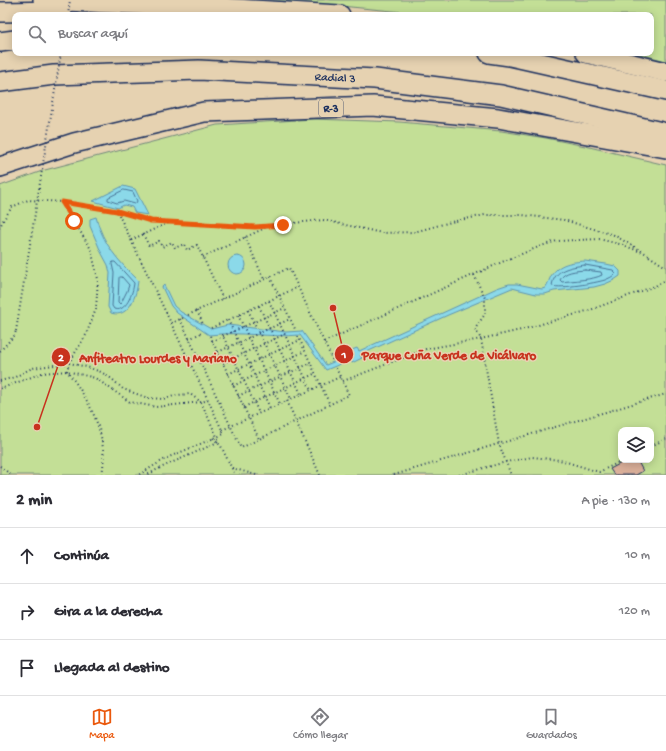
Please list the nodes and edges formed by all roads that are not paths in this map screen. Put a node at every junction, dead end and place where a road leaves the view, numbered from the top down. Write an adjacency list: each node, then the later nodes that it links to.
1 (43, 0): 2 (highway)
2 (201, 7): 3 (highway); 4 (highway)
3 (0, 12)
4 (288, 12)
5 (12, 40): 6 (highway)
6 (0, 42)
7 (510, 56): 11 (highway)
8 (599, 56): 9 (highway)
9 (666, 72)
10 (0, 82): 12 (highway, Radial 3)
11 (666, 91)
12 (666, 133)
13 (666, 148): 14 (highway, R-3)
14 (0, 167)

